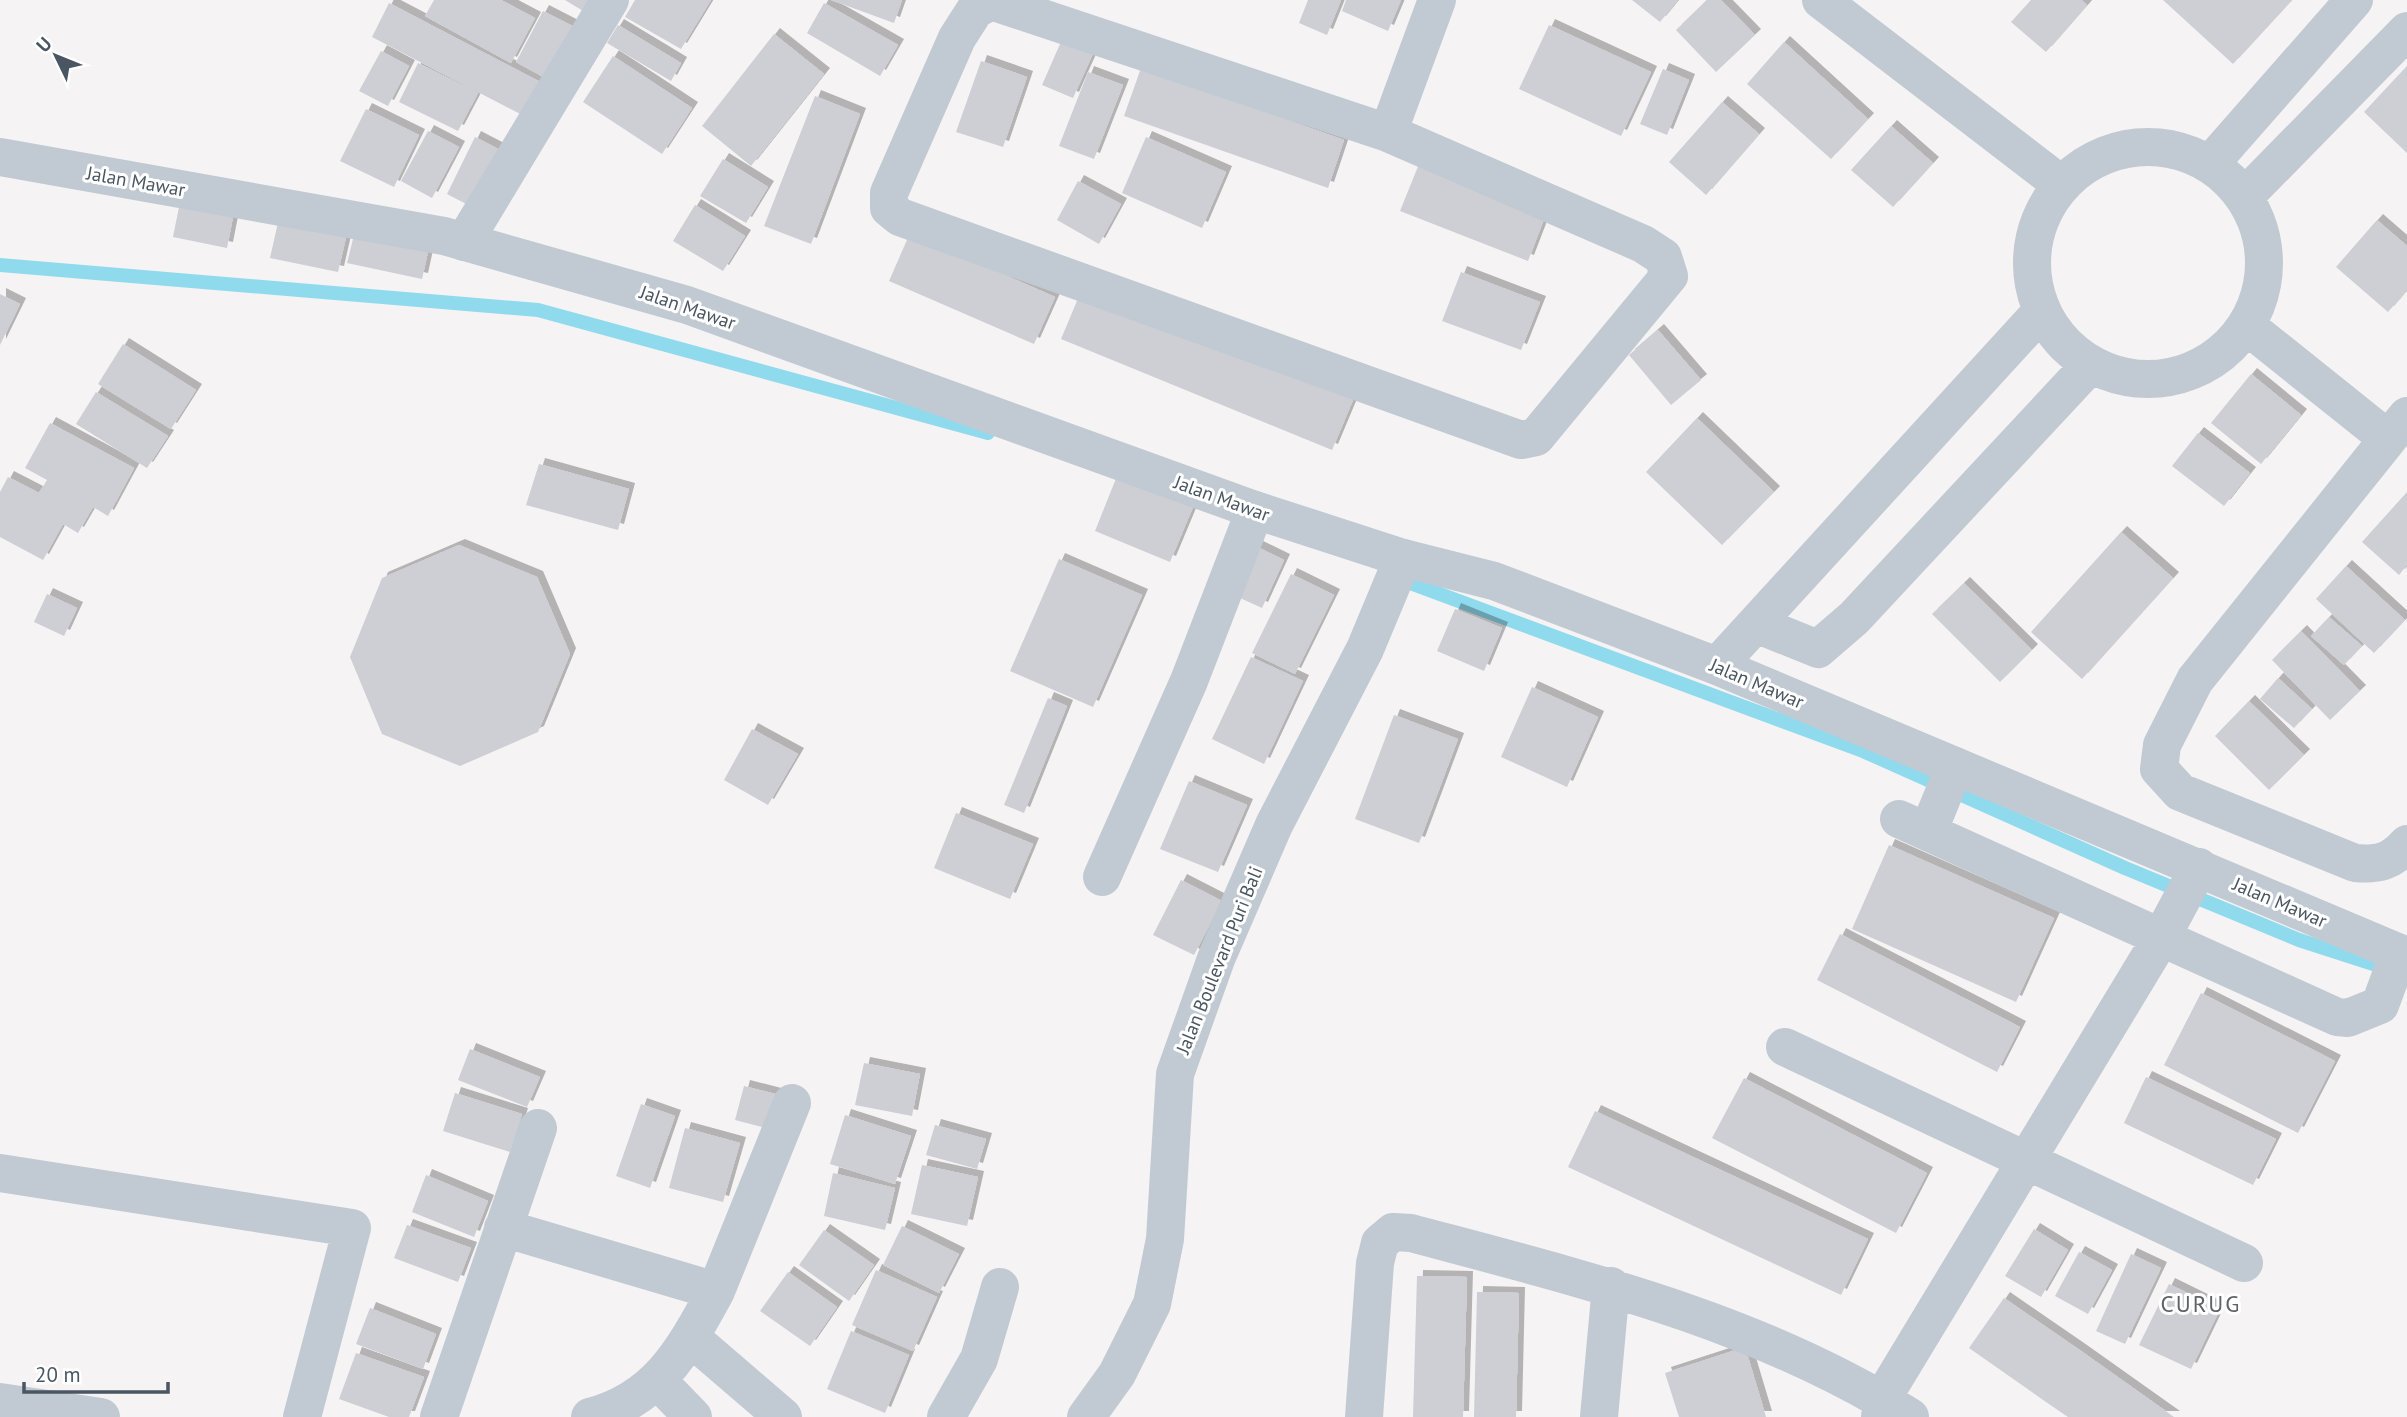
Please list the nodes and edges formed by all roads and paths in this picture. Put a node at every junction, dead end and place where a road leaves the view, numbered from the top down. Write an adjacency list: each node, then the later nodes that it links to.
1 (611, 0): 11 (street)
2 (1437, 0): 6 (street)
3 (1821, 0): 9 (street)
4 (2354, 0): 8 (street)
5 (2407, 31): 10 (street)
6 (1388, 133): 6 (street)
7 (0, 157): 11 (street, Jalan Mawar)
8 (2210, 164): 9 (street); 10 (street)
9 (2062, 185): 12 (street)
10 (2246, 195): 13 (street)
11 (464, 242): 16 (street, Jalan Mawar)
12 (2041, 312): 14 (street); 18 (street)
13 (2248, 327): 14 (street); 15 (street)
14 (2090, 365): 18 (street)
15 (2397, 427): 21 (street)
16 (1255, 510): 17 (street, Jalan Mawar); 23 (street)
17 (1403, 558): 19 (street, Jalan Mawar); 47 (street, Jalan Boulevard Puri Bali)
18 (1756, 624): 19 (street)
19 (1717, 666): 20 (street, Jalan Mawar)
20 (1954, 771): 22 (street, Jalan Mawar); 24 (street)
21 (2407, 844)
22 (2197, 872): 24 (street); 25 (street, Jalan Mawar)
23 (1102, 877)
24 (2166, 927): 25 (street); 29 (street)
25 (2401, 957)
26 (1786, 1046): 29 (street)
27 (792, 1103): 35 (street)
28 (538, 1128): 31 (street)
29 (2025, 1159): 32 (street); 39 (street)
30 (0, 1173): 41 (street)
31 (503, 1228): 35 (street); 42 (street)
32 (2244, 1263)
33 (1611, 1286): 39 (street); 48 (street); 49 (street)
34 (1000, 1287): 46 (street)
35 (716, 1291): 36 (street)
36 (690, 1337): 37 (street); 45 (street)
37 (659, 1382): 43 (street); 44 (street)
38 (0, 1402): 40 (street)
39 (1891, 1411)
40 (102, 1417)
41 (302, 1417)
42 (439, 1417)
43 (590, 1417)
44 (693, 1417)
45 (783, 1417)
46 (946, 1417)
47 (1086, 1417)
48 (1364, 1417)
49 (1599, 1417)

